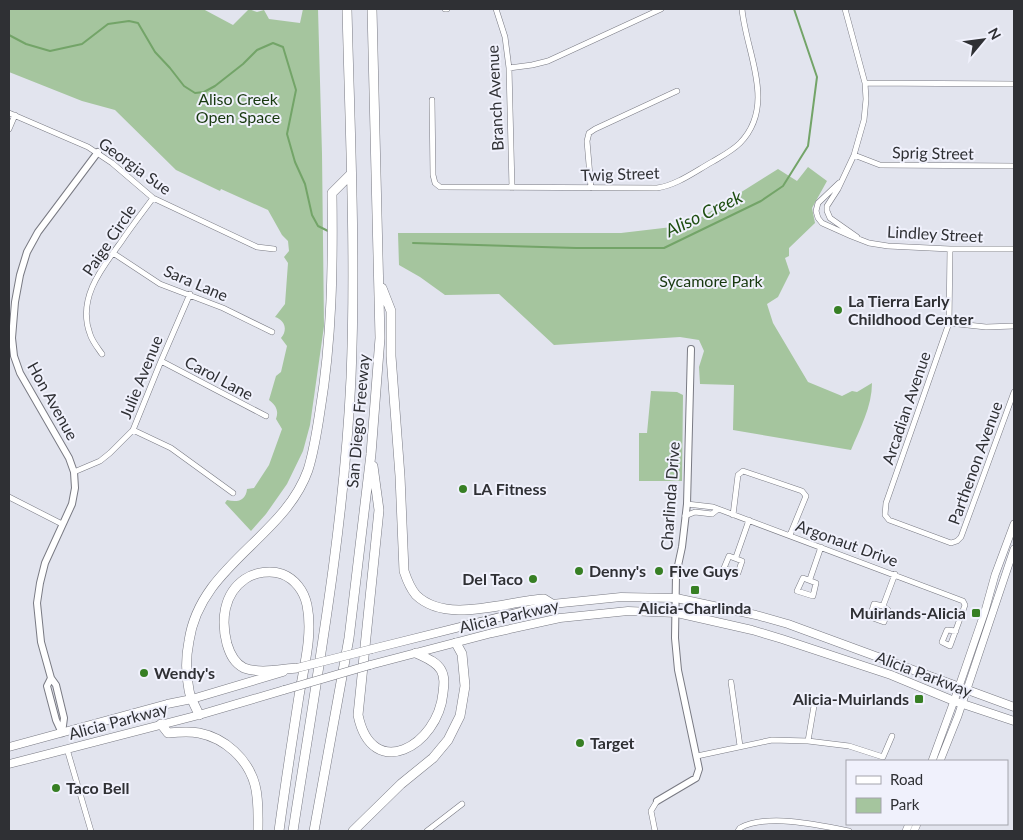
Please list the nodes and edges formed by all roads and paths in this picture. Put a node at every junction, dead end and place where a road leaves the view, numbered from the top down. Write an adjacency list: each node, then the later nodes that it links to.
1 (347, 9): 17 (highway, San Diego Freeway)
2 (372, 9): 27 (highway, San Diego Freeway)
3 (496, 9): 7 (street, Branch Avenue)
4 (661, 9): 7 (street)
5 (742, 9): 20 (street, Twig Street)
6 (845, 9): 8 (street)
7 (509, 68): 19 (street, Branch Avenue)
8 (866, 82): 9 (street); 15 (street)
9 (1014, 84)
10 (677, 91): 20 (street)
11 (432, 100): 19 (street, Twig Street)
12 (12, 114): 13 (street); 14 (street, Georgia Sue)
13 (9, 129)
14 (98, 152): 21 (street, Georgia Sue); 39 (street, Hon Avenue)
15 (854, 155): 16 (street, Sprig Street); 18 (street)
16 (1014, 166)
17 (351, 174): 68 (highway); 90 (highway, San Diego Freeway)
18 (841, 182): 22 (street, Lindley Street); 22 (street, Lindley Street)
19 (512, 188): 20 (street, Twig Street)
20 (590, 188)
21 (153, 198): 23 (street, Georgia Sue); 26 (street, Paige Circle)
22 (857, 237): 24 (street, Lindley Street)
23 (274, 249)
24 (950, 249): 25 (street, Lindley Street); 29 (street, Arcadian Avenue)
25 (1014, 249)
26 (113, 253): 28 (street, Sara Lane); 33 (street, Paige Circle)
27 (379, 280): 38 (highway, San Diego Freeway); 57 (highway)
28 (190, 294): 31 (street, Sara Lane); 34 (street, Julie Avenue)
29 (949, 323): 30 (street); 50 (street, Arcadian Avenue)
30 (1014, 326)
31 (272, 332)
32 (691, 349): 42 (street, Charlinda Drive)
33 (102, 354)
34 (160, 362): 36 (street, Carol Lane); 37 (street, Julie Avenue)
35 (1014, 392): 50 (street, Parthenon Avenue)
36 (266, 416)
37 (134, 430): 39 (street, Julie Avenue); 40 (street)
38 (371, 454): 64 (highway); 91 (highway, San Diego Freeway)
39 (74, 472): 47 (street, Hon Avenue)
40 (233, 493)
41 (9, 497): 47 (street)
42 (687, 504): 43 (street, Argonaut Drive); 45 (street, Charlinda Drive)
43 (717, 510): 44 (street, Argonaut Drive); 45 (street, Argonaut Drive)
44 (734, 515): 46 (street, Argonaut Drive); 49 (street)
45 (685, 516): 56 (street, Charlinda Drive)
46 (749, 520): 49 (street, Argonaut Drive); 53 (street)
47 (62, 524): 75 (street, Hon Avenue)
48 (1014, 524): 67 (main road)
49 (790, 535): 51 (street, Argonaut Drive)
50 (957, 541)
51 (821, 547): 54 (street, Argonaut Drive); 55 (street)
52 (1014, 549): 67 (main road)
53 (736, 558)
54 (895, 574): 58 (street); 62 (street, Argonaut Drive)
55 (810, 579)
56 (676, 598): 57 (main road, Alicia Parkway); 59 (street, Charlinda Drive); 67 (main road, Alicia Parkway)
57 (556, 604): 60 (main road); 61 (main road, Alicia Parkway)
58 (883, 606)
59 (677, 613): 60 (main road, Alicia Parkway); 69 (main road, Alicia Parkway); 81 (street, Charlinda Drive)
60 (560, 618): 63 (main road, Alicia Parkway)
61 (450, 629): 63 (main road); 65 (main road, Alicia Parkway, bridge)
62 (956, 631)
63 (458, 645): 64 (main road, Alicia Parkway); 92 (highway)
64 (416, 653): 72 (main road, Alicia Parkway, bridge)
65 (297, 668): 68 (main road, Alicia Parkway); 89 (highway)
66 (731, 682): 78 (street)
67 (962, 689): 69 (main road); 71 (main road, Alicia Parkway)
68 (192, 699): 72 (highway); 75 (main road, Alicia Parkway)
69 (958, 702): 73 (main road, Alicia Parkway); 82 (main road); 83 (main road)
70 (814, 706): 77 (street)
71 (1014, 707)
72 (199, 715): 74 (main road, Alicia Parkway)
73 (1014, 722)
74 (161, 724): 80 (main road, Alicia Parkway); 88 (highway)
75 (62, 733): 79 (main road, Alicia Parkway); 80 (main road)
76 (892, 736): 77 (street)
77 (808, 741): 78 (street)
78 (740, 746): 81 (street)
79 (10, 747)
80 (67, 749): 84 (main road, Alicia Parkway); 87 (street)
81 (697, 756): 85 (street, Charlinda Drive)
82 (932, 760)
83 (940, 760)
84 (9, 764)
85 (657, 801): 94 (street)
86 (462, 804): 93 (street)
87 (91, 831)
88 (258, 831)
89 (279, 831)
90 (293, 831)
91 (314, 831)
92 (353, 831)
93 (427, 831)
94 (655, 831)
95 (738, 831): 96 (street)
96 (849, 831)

